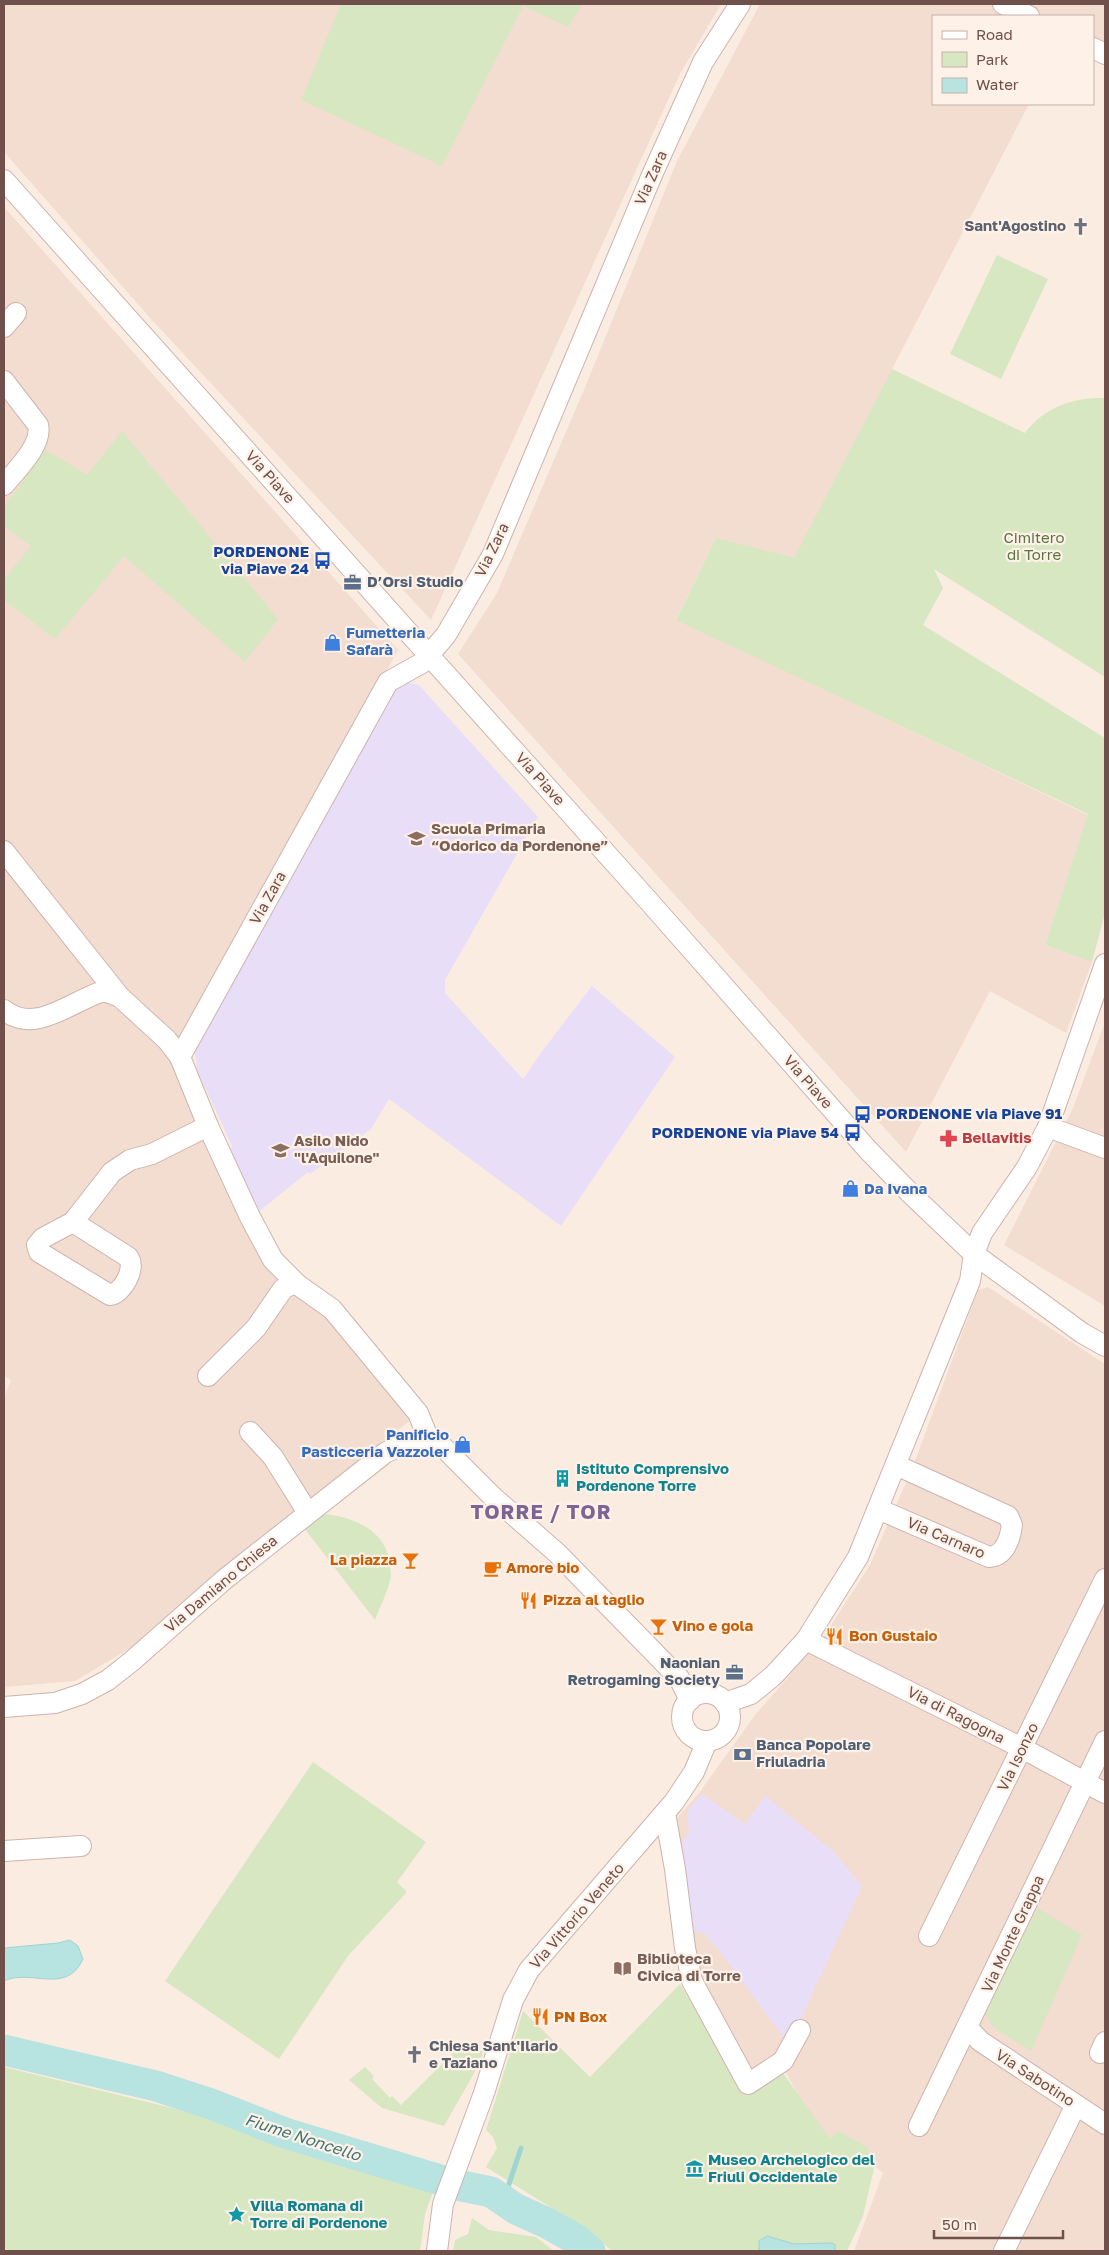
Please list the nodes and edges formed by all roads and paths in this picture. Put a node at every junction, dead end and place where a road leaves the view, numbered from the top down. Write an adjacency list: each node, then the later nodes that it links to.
1 (740, 4): 7 (street, Via Zara)
2 (1003, 4): 3 (street)
3 (1027, 15)
4 (4, 180): 7 (street, Via Piave)
5 (4, 381): 6 (street)
6 (4, 485)
7 (429, 657): 12 (street, Via Zara); 17 (street, Via Piave)
8 (4, 854): 10 (street)
9 (1105, 964): 14 (street)
10 (120, 997): 11 (street); 12 (street)
11 (4, 1010)
12 (180, 1057): 13 (street)
13 (208, 1126): 16 (street); 18 (street)
14 (1048, 1127): 15 (street); 17 (street)
15 (1105, 1148)
16 (73, 1222)
17 (974, 1254): 19 (street, Via Piave); 23 (street)
18 (298, 1285): 20 (street); 22 (street)
19 (1105, 1346)
20 (208, 1376)
21 (250, 1432): 25 (street)
22 (429, 1440): 25 (street, Via Damiano Chiesa); 28 (street)
23 (896, 1465): 24 (street); 24 (street, Via Carnaro)
24 (878, 1509): 27 (street)
25 (308, 1513): 30 (street, Via Damiano Chiesa)
26 (1105, 1579): 33 (street, Via Isonzo)
27 (806, 1640): 29 (street); 33 (street, Via di Ragogna)
28 (690, 1700): 29 (street); 31 (street)
29 (725, 1702): 31 (street)
30 (4, 1707)
31 (707, 1741): 36 (street, Via Vittorio Veneto)
32 (1105, 1741): 34 (street, Via Monte Grappa)
33 (1022, 1748): 34 (street, Via di Ragogna); 39 (street, Via Isonzo)
34 (1085, 1783): 35 (street, Via di Ragogna); 40 (street, Via Monte Grappa)
35 (1105, 1793)
36 (665, 1813): 41 (street); 45 (street, Via Vittorio Veneto)
37 (81, 1846): 38 (street)
38 (4, 1852)
39 (930, 1936)
40 (968, 2028): 42 (street, Via Sabotino); 44 (street, Via Monte Grappa)
41 (800, 2030)
42 (1076, 2105): 43 (street, Via Sabotino); 46 (street)
43 (1105, 2124)
44 (919, 2126)
45 (437, 2251)
46 (1004, 2251)

